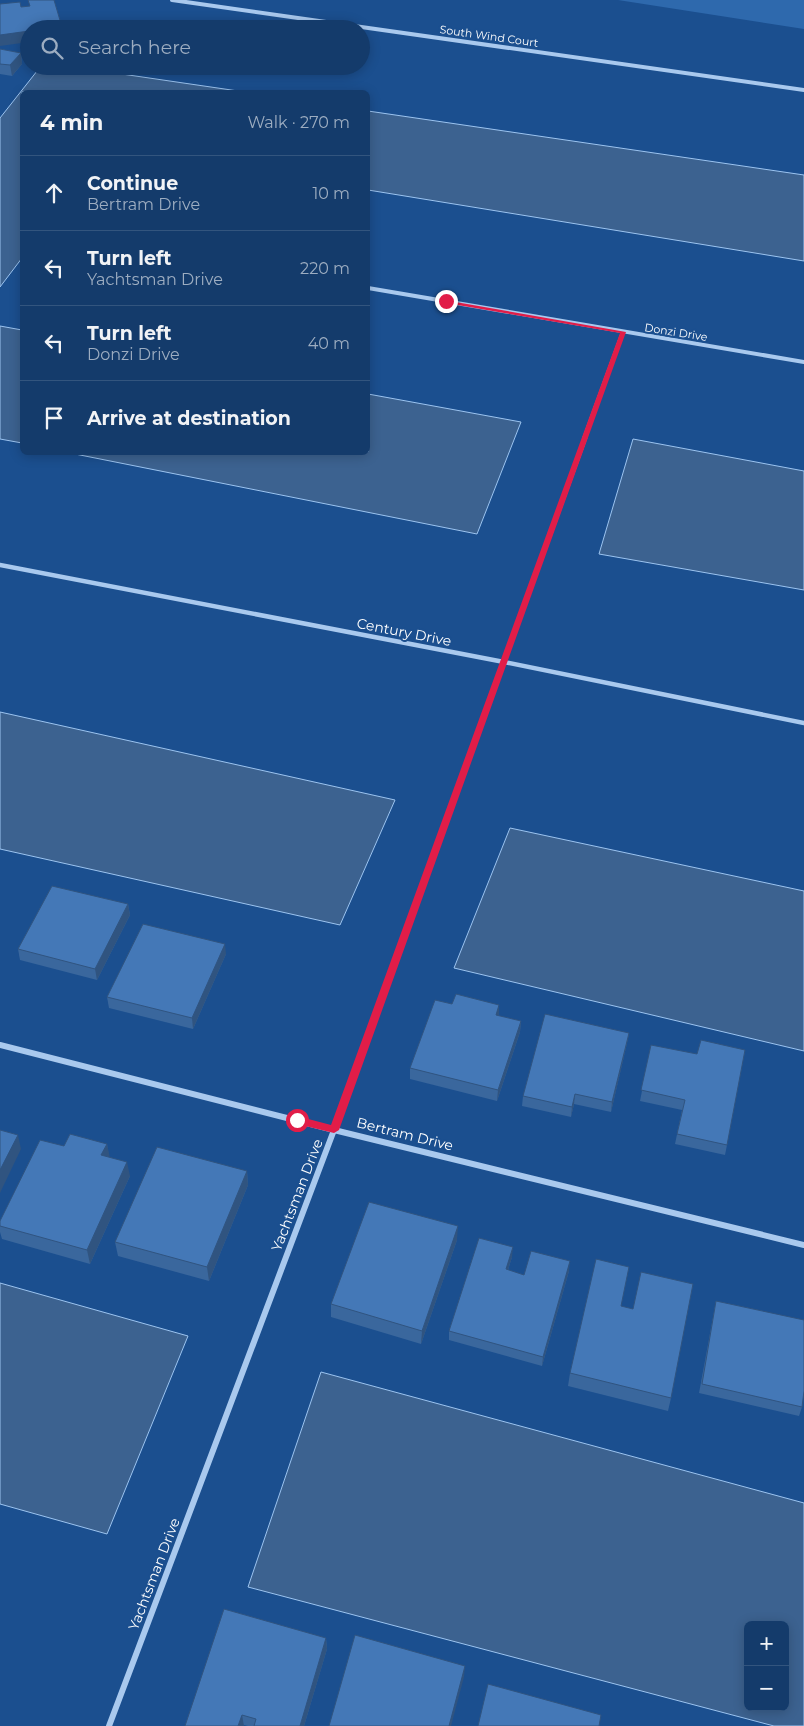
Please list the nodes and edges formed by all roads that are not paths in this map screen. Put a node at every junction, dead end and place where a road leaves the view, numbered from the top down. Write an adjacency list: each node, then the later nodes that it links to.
1 (172, 0): 2 (street, South Wind Court)
2 (312, 20)
3 (370, 28): 4 (street, South Wind Court)
4 (804, 90)
5 (370, 288): 6 (street, Donzi Drive)
6 (623, 332): 7 (street, Donzi Drive); 9 (street, Yachtsman Drive)
7 (804, 362)
8 (0, 565): 9 (street, Century Drive)
9 (504, 662): 10 (street, Century Drive); 12 (street, Yachtsman Drive)
10 (804, 723)
11 (0, 1045): 12 (street, Bertram Drive)
12 (334, 1130): 13 (street, Bertram Drive); 14 (street, Yachtsman Drive)
13 (804, 1245)
14 (109, 1726)

